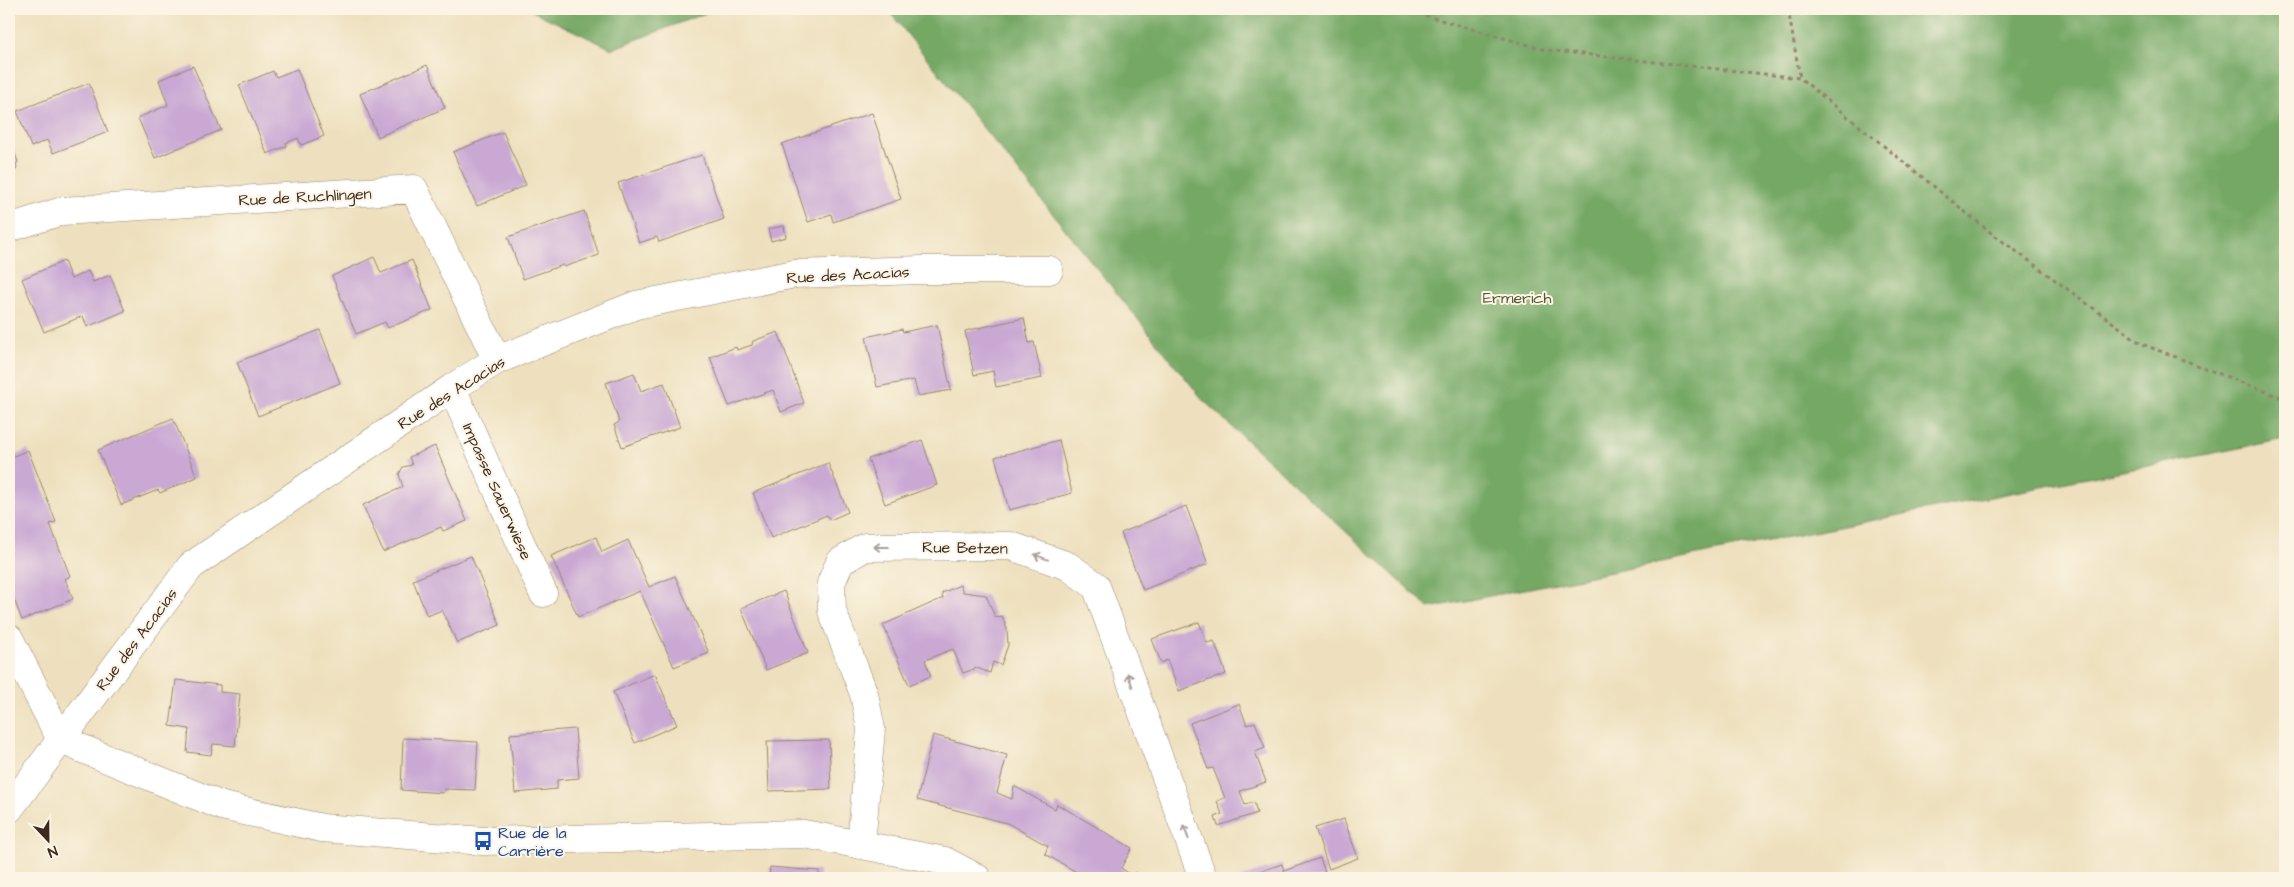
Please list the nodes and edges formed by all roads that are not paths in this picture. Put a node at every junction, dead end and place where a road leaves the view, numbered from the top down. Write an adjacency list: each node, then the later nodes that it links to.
1 (9, 228): 3 (street, Rue de Ruchlingen)
2 (1049, 270): 3 (street, Rue des Acacias)
3 (497, 360): 4 (street, Rue des Acacias)
4 (452, 388): 5 (street, Impasse Sauerwiese); 7 (street, Rue des Acacias)
5 (543, 594)
6 (9, 638): 7 (street)
7 (60, 740): 8 (street, Rue des Acacias); 9 (street)
8 (9, 809)
9 (861, 845): 10 (street); 11 (street, Rue Betzen, one-way to 9)
10 (978, 878)
11 (1203, 878)

